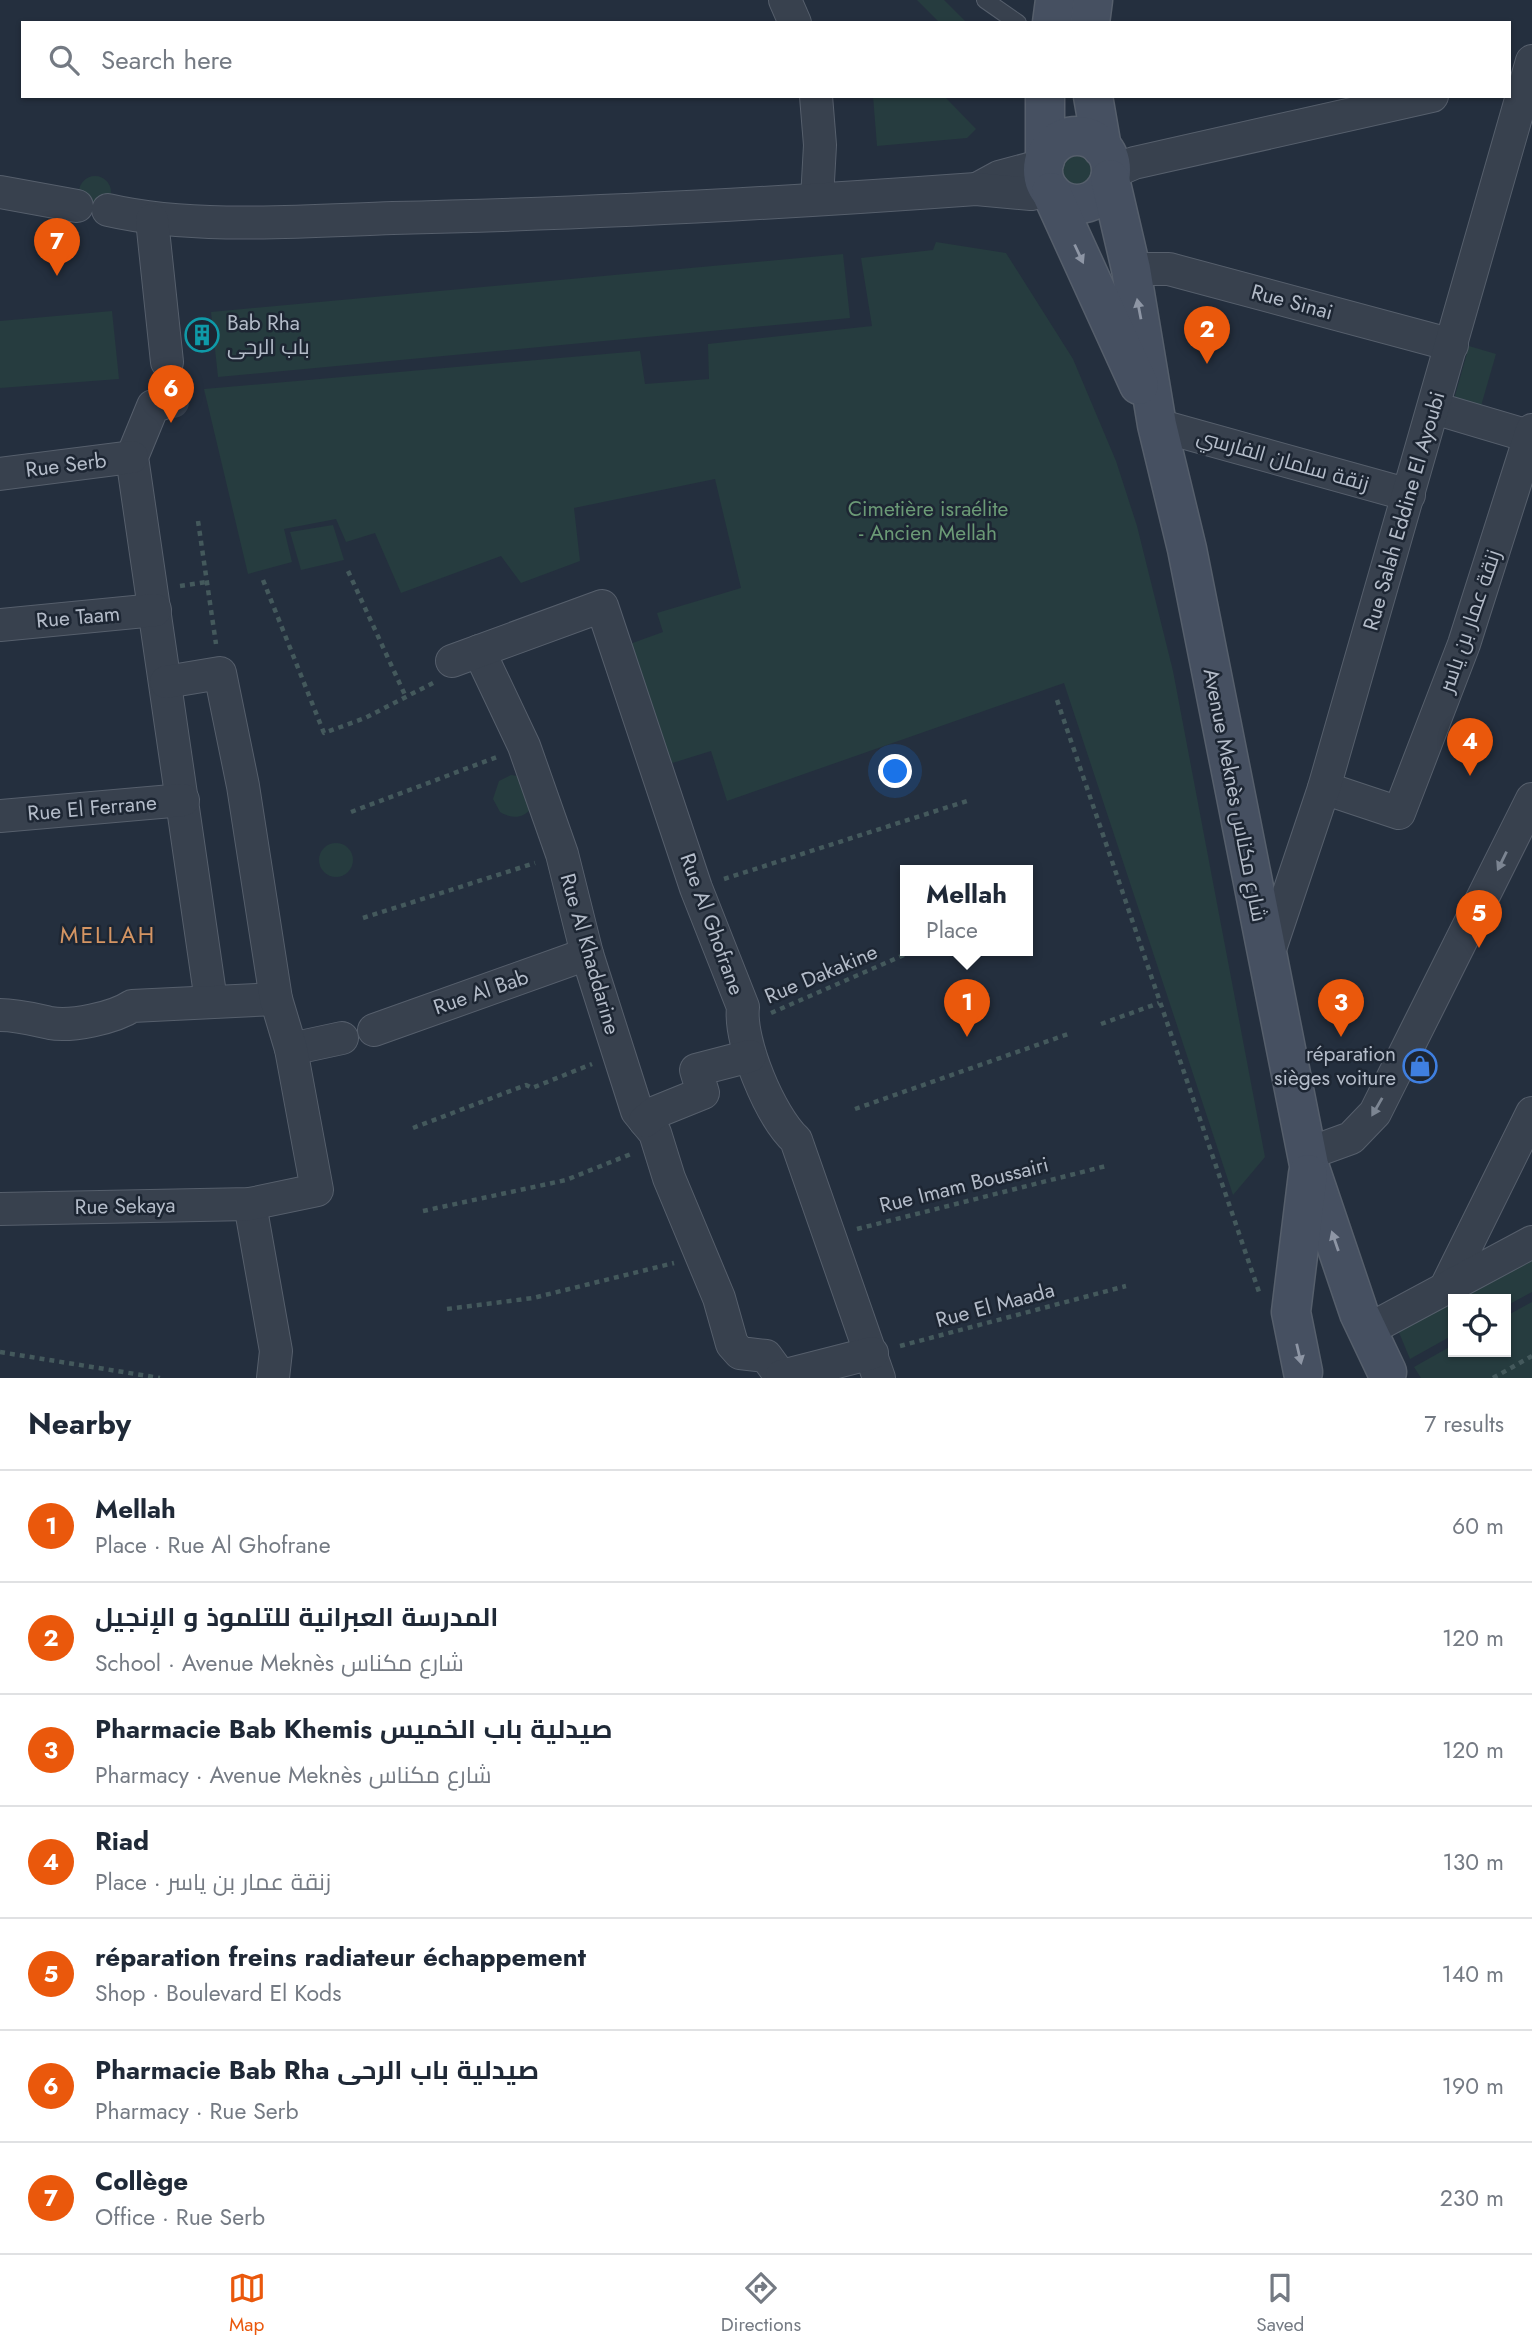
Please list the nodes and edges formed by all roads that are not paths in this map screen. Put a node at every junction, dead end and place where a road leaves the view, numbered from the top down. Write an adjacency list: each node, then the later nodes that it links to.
1 (785, 0): 5 (street)
2 (985, 0): 6 (lane)
3 (1055, 0): 7 (street)
4 (1093, 0): 8 (street)
5 (794, 21)
6 (1015, 21)
7 (1052, 21)
8 (1090, 21)
9 (1525, 75): 22 (street, Rue Salah Eddine El Ayoubi)
10 (816, 98): 17 (street)
11 (1045, 98): 15 (street, Avenue Meknès شارع مكناس)
12 (1094, 98): 14 (street, Avenue Meknès شارع مكناس)
13 (1422, 98): 14 (street)
14 (1113, 163): 15 (street); 15 (street); 21 (street, Avenue Meknès شارع مكناس)
15 (1047, 177): 17 (street); 26 (street, Avenue Meknès شارع مكناس, one-way to 26)
16 (0, 191): 18 (street)
17 (817, 198): 20 (street)
18 (77, 206)
19 (108, 210): 20 (street)
20 (152, 220): 23 (street)
21 (1131, 269): 22 (street, Rue Sinai); 26 (street, Avenue Meknès شارع مكناس, one-way to 21)
22 (1452, 345): 25 (street, Rue Salah Eddine El Ayoubi)
23 (167, 362)
24 (161, 404): 28 (street)
25 (1434, 408): 27 (street); 30 (street, Rue Salah Eddine El Ayoubi)
26 (1157, 425): 30 (street, زنقة سلمان الفارسي); 40 (street, Avenue Meknès شارع مكناس)
27 (1531, 434): 35 (street, زنقة عمار بن ياسر)
28 (132, 457): 29 (street, Rue Serb); 32 (street)
29 (0, 474)
30 (1409, 495): 35 (street, Rue Salah Eddine El Ayoubi)
31 (602, 606): 39 (street, Rue Al Khaddarine); 47 (street, Rue Al Ghofrane)
32 (155, 610): 33 (street, Rue Taam); 34 (street)
33 (0, 625)
34 (166, 682): 37 (street); 41 (street)
35 (1324, 788): 40 (street, Rue Salah Eddine El Ayoubi)
36 (1532, 799): 50 (street, one-way to 50)
37 (183, 800): 38 (street, Rue El Ferrane); 42 (street)
38 (0, 816)
39 (587, 954): 44 (street, Rue Al Bab); 49 (street, Rue Al Khaddarine)
40 (1267, 958): 50 (street, Avenue Meknès شارع مكناس)
41 (276, 999): 42 (street); 46 (street)
42 (211, 1001): 43 (street)
43 (0, 1015)
44 (374, 1030)
45 (342, 1038): 46 (street)
46 (291, 1049): 51 (street, Rue Sekaya)
47 (750, 1056): 49 (street); 57 (street, Rue Al Ghofrane)
48 (1532, 1112): 54 (street)
49 (652, 1133): 60 (street, Rue Al Khaddarine)
50 (1308, 1160): 55 (street, Avenue Meknès شارع مكناس); 56 (street, Avenue Meknès شارع مكناس, one-way to 50)
51 (250, 1204): 52 (street, Rue Sekaya); 61 (street)
52 (0, 1209)
53 (1532, 1242): 54 (street)
54 (1445, 1289): 56 (street)
55 (1291, 1312): 56 (street); 58 (street, Avenue Meknès شارع مكناس, one-way to 58)
56 (1363, 1322): 59 (street, Avenue Meknès شارع مكناس)
57 (876, 1366): 60 (street)
58 (1303, 1372)
59 (1387, 1372)
60 (782, 1377)
61 (274, 1378)

